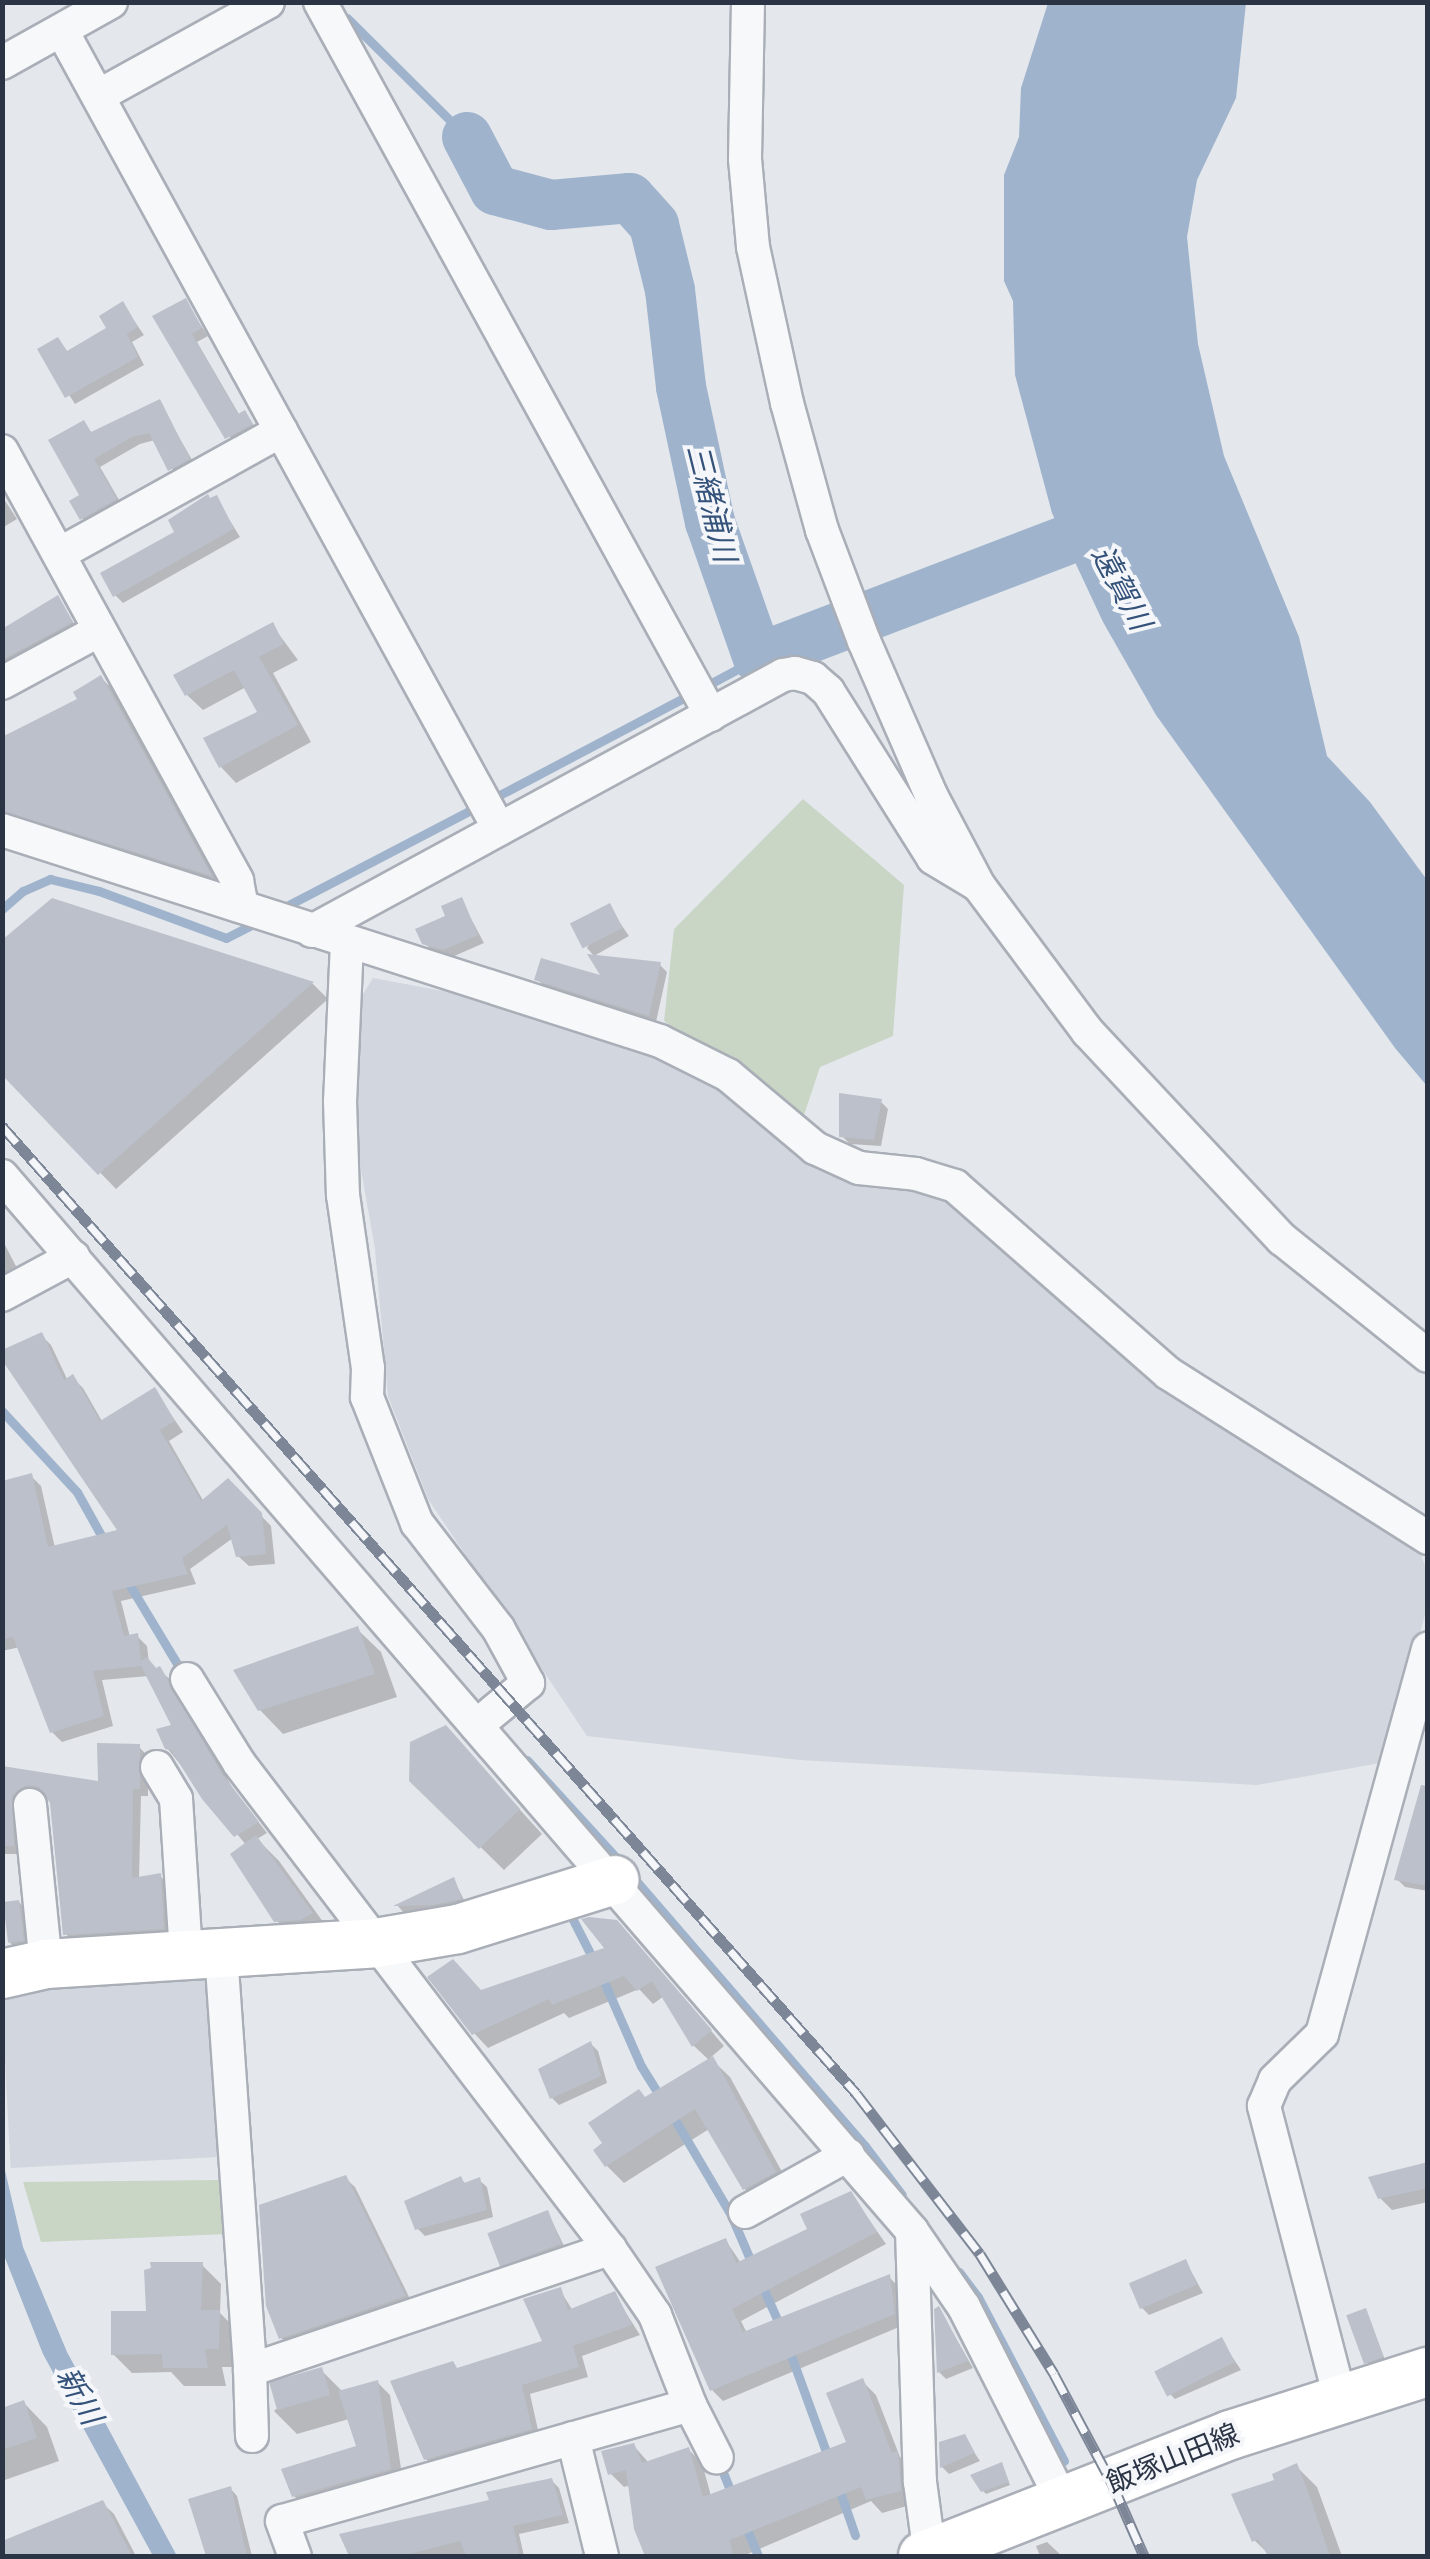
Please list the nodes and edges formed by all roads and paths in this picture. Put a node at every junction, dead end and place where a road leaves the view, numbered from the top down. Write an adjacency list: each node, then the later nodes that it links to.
1 (111, 2): 5 (street)
2 (268, 2): 7 (street)
3 (320, 2): 13 (street)
4 (748, 2): 16 (street)
5 (60, 21): 6 (street); 7 (street)
6 (2, 63)
7 (98, 96): 8 (street)
8 (282, 431): 10 (street); 15 (street)
9 (2, 451): 10 (street)
10 (58, 554): 11 (street)
11 (100, 630): 12 (street); 17 (street)
12 (2, 683)
13 (711, 715): 15 (street); 16 (street)
14 (2, 830): 17 (street)
15 (499, 830): 18 (street)
16 (979, 886): 23 (street)
17 (242, 907): 18 (street)
18 (312, 930): 19 (street)
19 (347, 942): 24 (street); 27 (street)
20 (2, 1176): 21 (street)
21 (73, 1257): 22 (street); 27 (street)
22 (2, 1294)
23 (1428, 1356)
24 (1428, 1538)
25 (1428, 1648): 40 (street)
26 (186, 1679): 31 (street)
27 (484, 1720): 30 (street)
28 (158, 1767): 32 (street)
29 (30, 1805): 33 (street)
30 (614, 1880): 31 (street); 34 (street)
31 (376, 1943): 32 (street); 37 (street)
32 (204, 1954): 33 (street); 38 (street)
33 (24, 1969)
34 (848, 2156): 35 (street); 36 (street)
35 (745, 2212)
36 (912, 2231): 45 (street); 48 (street)
37 (610, 2249): 38 (street); 41 (street)
38 (250, 2370): 42 (street)
39 (1428, 2372): 40 (street, 飯塚山田線)
40 (1340, 2398): 45 (street, 飯塚山田線)
41 (690, 2404): 43 (street); 44 (street)
42 (252, 2436)
43 (574, 2438): 46 (street); 47 (street)
44 (717, 2458)
45 (1064, 2502): 48 (street, 飯塚山田線)
46 (294, 2556)
47 (602, 2556)
48 (927, 2556)

